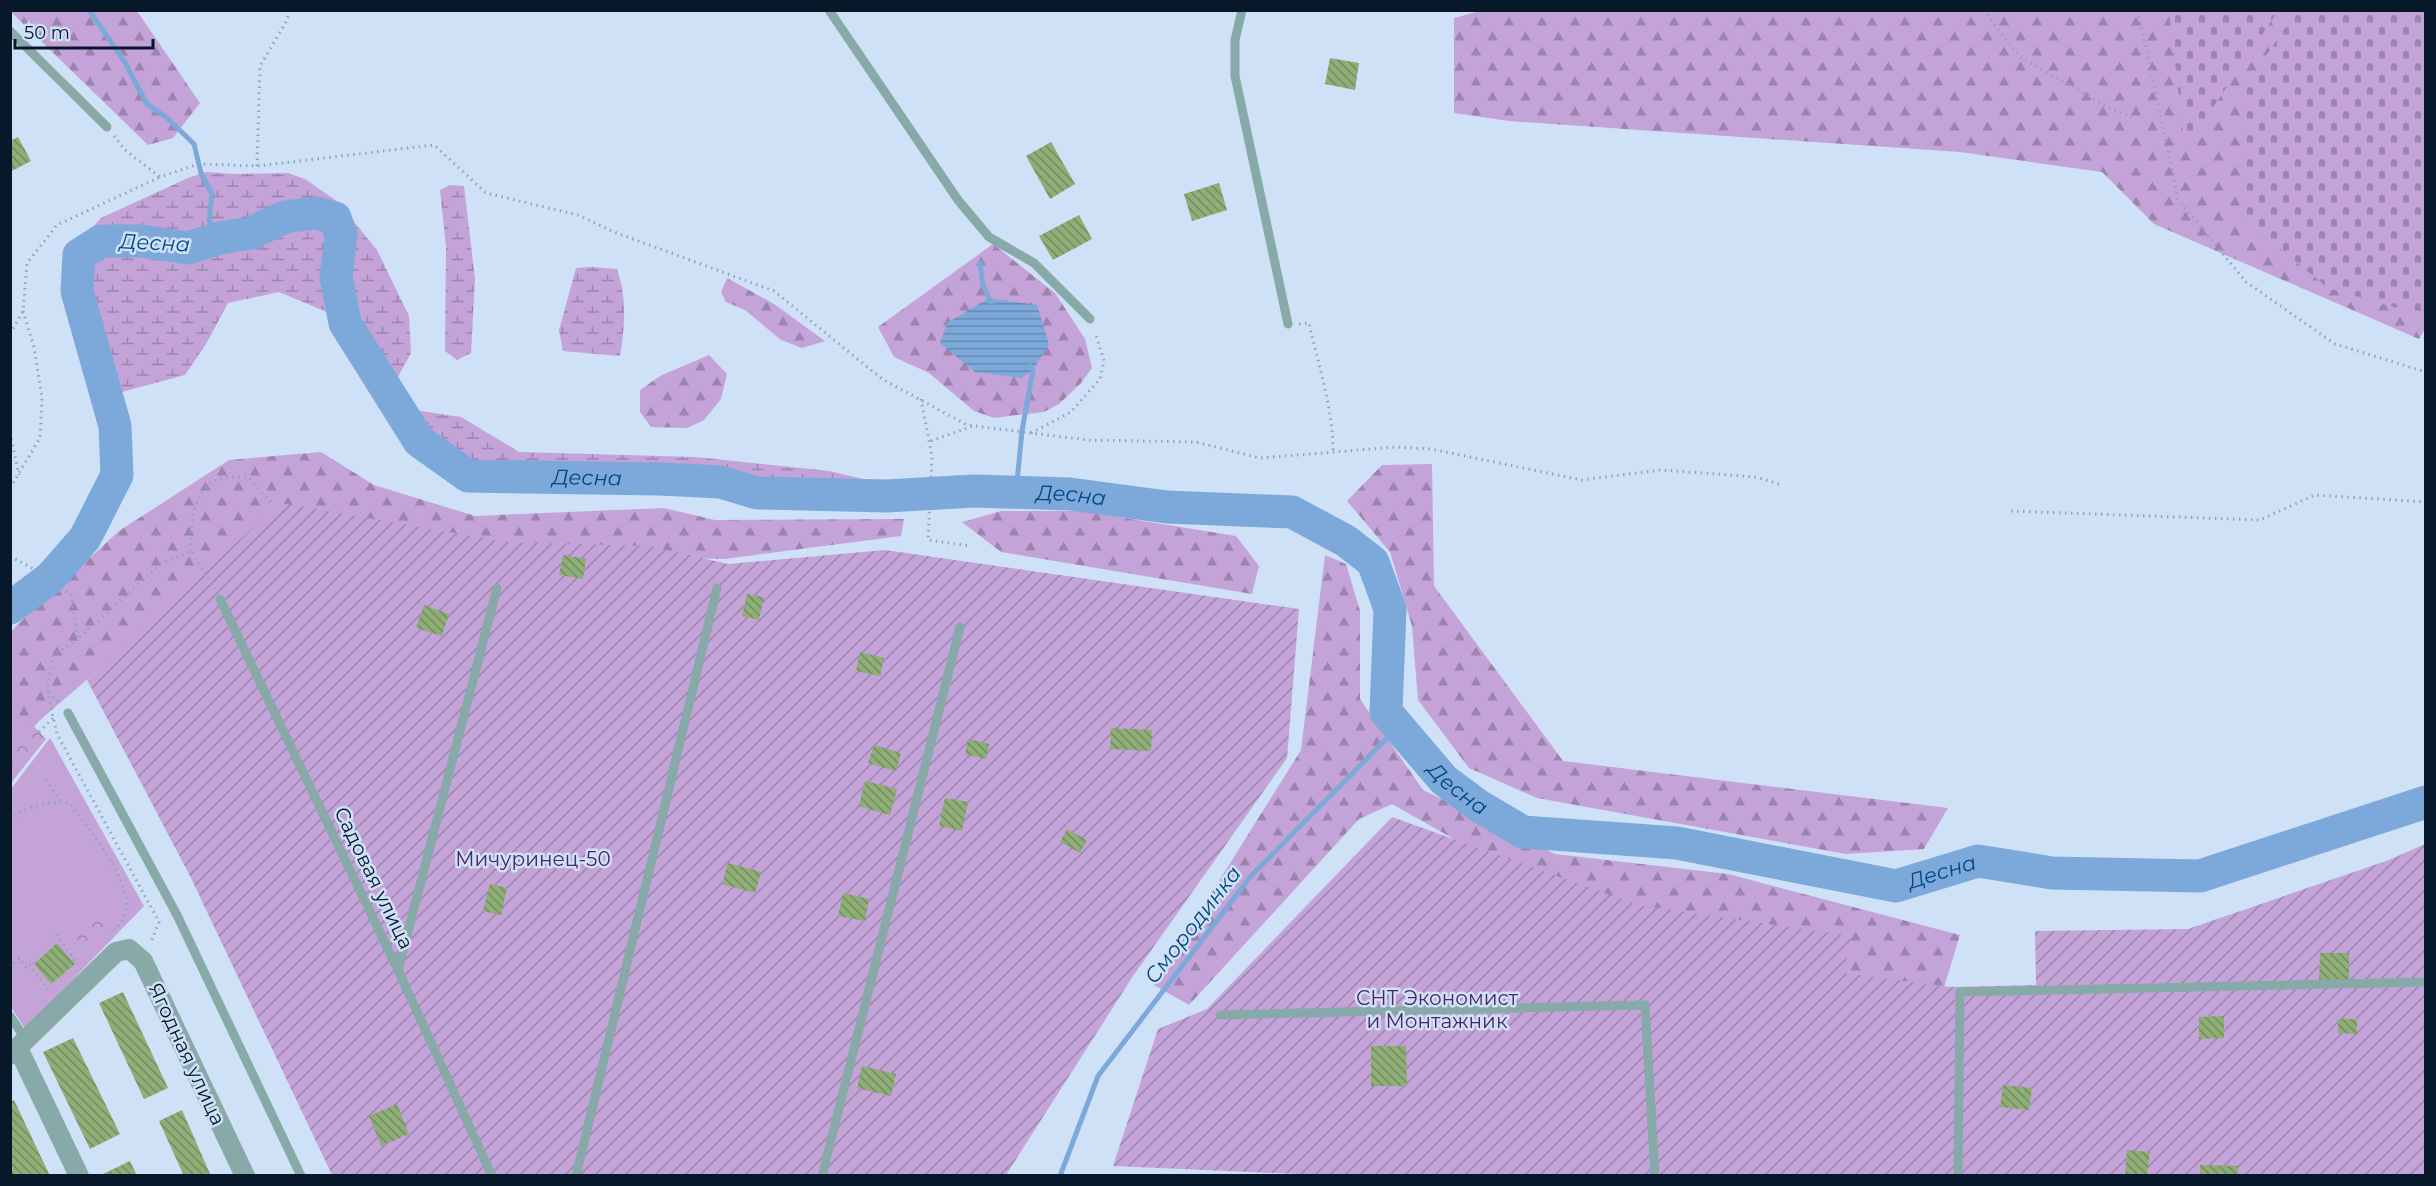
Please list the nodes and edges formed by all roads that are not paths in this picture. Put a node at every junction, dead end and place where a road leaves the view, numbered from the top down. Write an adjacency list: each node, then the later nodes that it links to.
1 (829, 10): 5 (lane)
2 (1242, 10): 6 (lane)
3 (10, 31): 4 (lane)
4 (107, 127)
5 (1090, 319)
6 (1288, 324)
7 (497, 588): 12 (lane)
8 (717, 588): 21 (lane)
9 (220, 599): 12 (lane, Садовая улица)
10 (960, 627): 22 (lane)
11 (68, 713): 19 (lane)
12 (398, 970): 20 (lane, Садовая улица)
13 (2426, 982): 24 (lane)
14 (1220, 1015): 23 (lane)
15 (10, 1016): 16 (lane)
16 (18, 1047): 17 (street); 18 (street, Ягодная улица)
17 (79, 1176)
18 (245, 1176)
19 (301, 1176)
20 (492, 1176)
21 (576, 1176)
22 (822, 1176)
23 (1655, 1176)
24 (1958, 1176)

